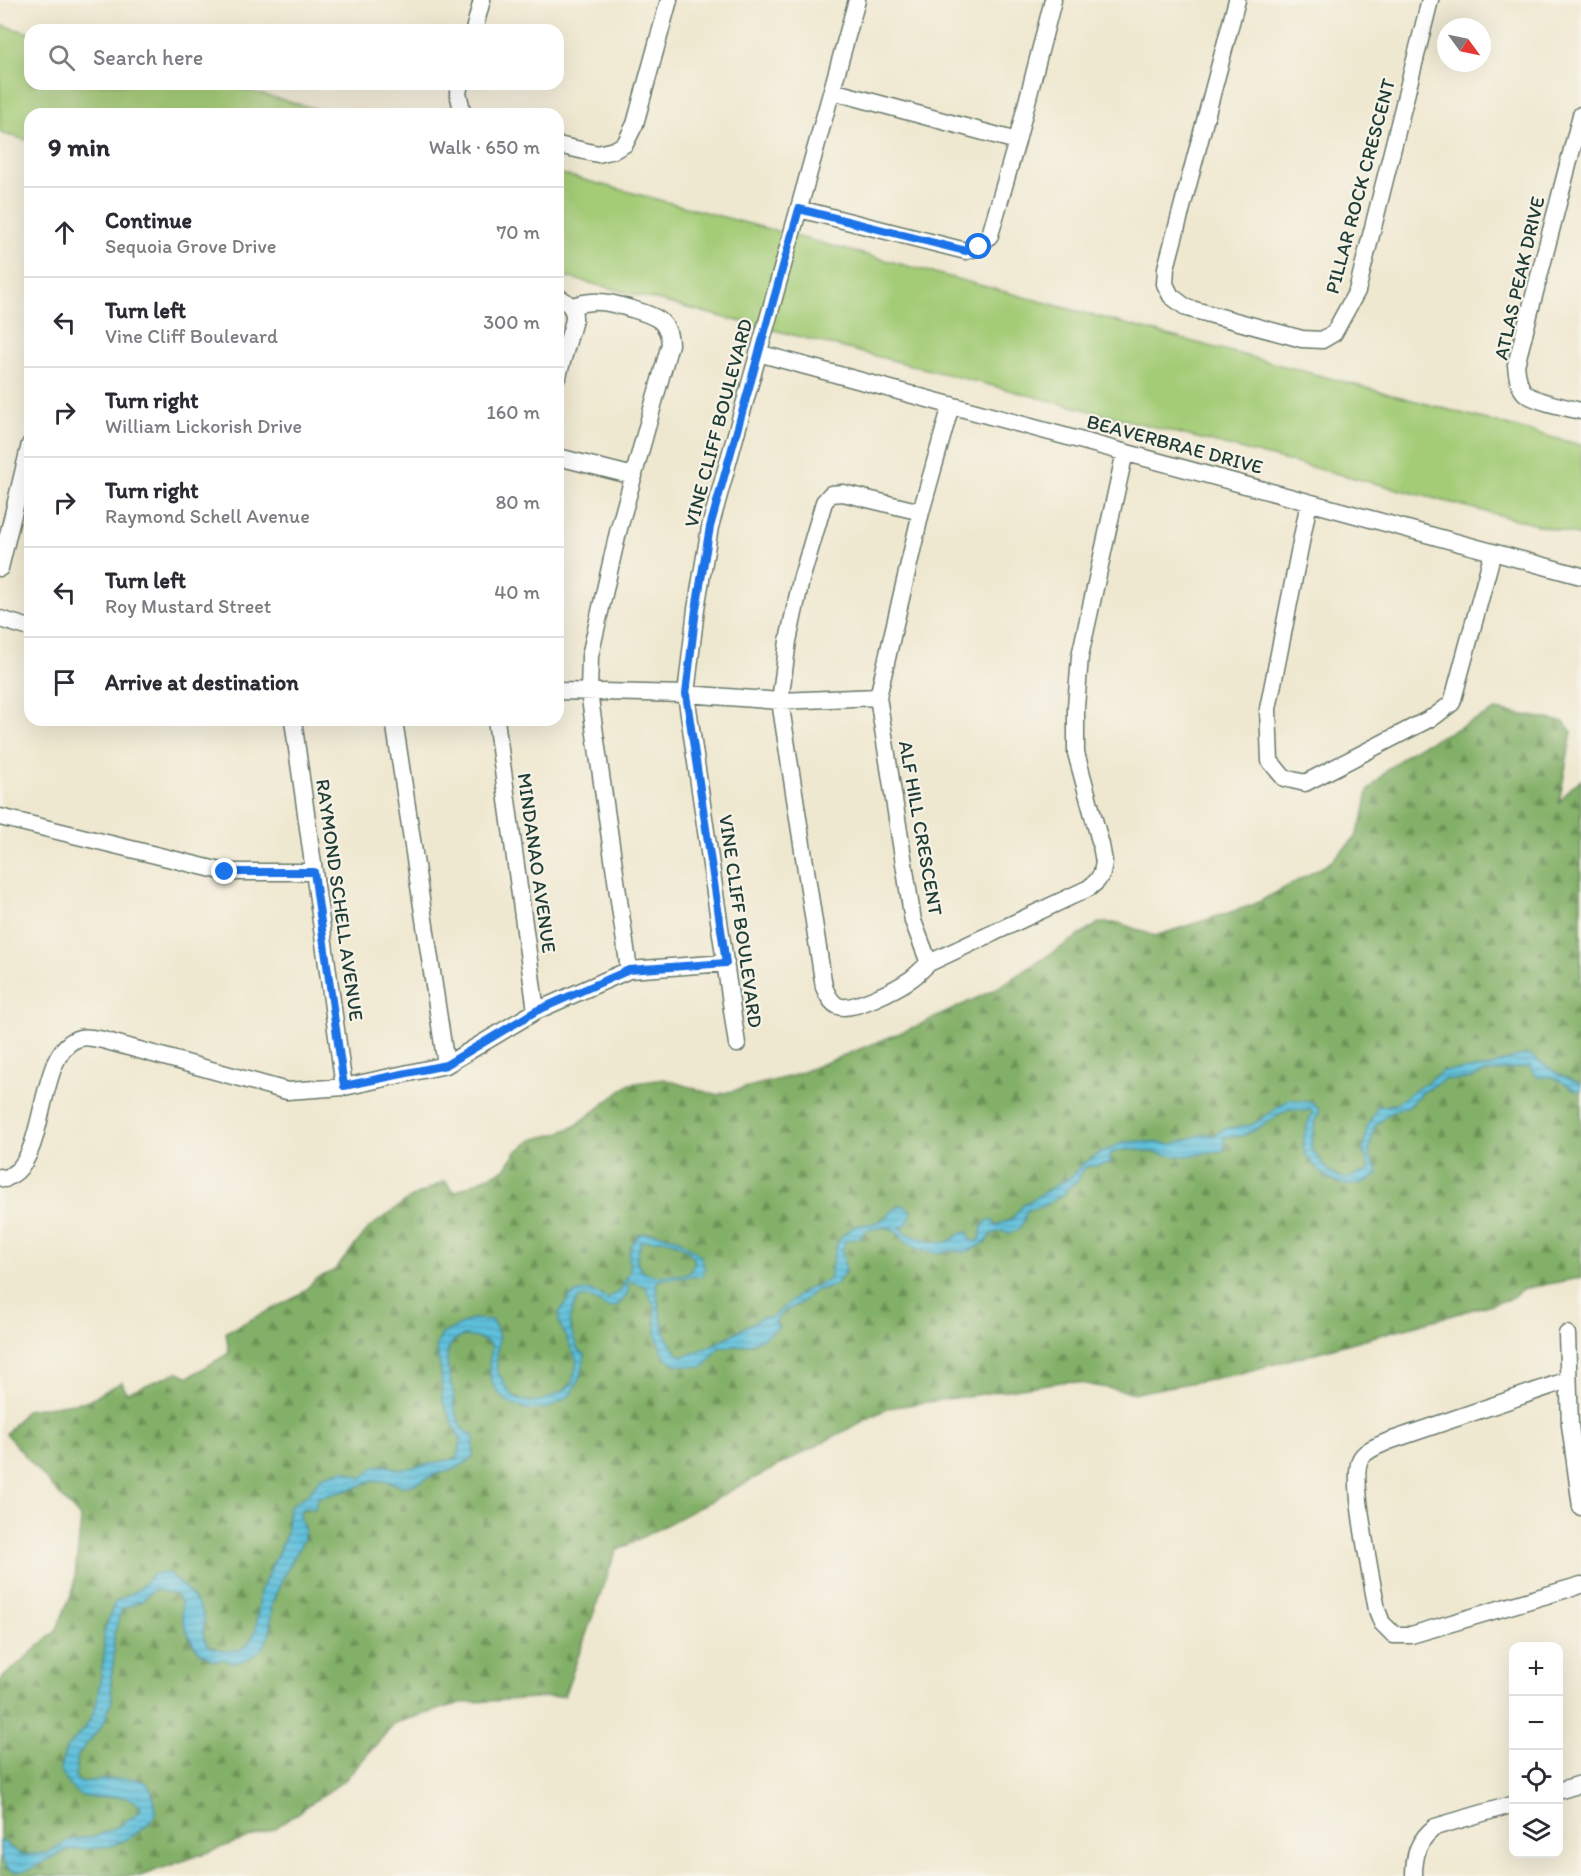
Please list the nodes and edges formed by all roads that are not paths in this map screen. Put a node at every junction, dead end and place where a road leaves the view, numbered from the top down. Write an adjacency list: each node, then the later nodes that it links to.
1 (482, 0): 7 (street)
2 (669, 0): 13 (street)
3 (857, 0): 9 (street, VINE CLIFF BOULEVARD)
4 (1053, 0): 12 (street)
5 (1237, 0): 6 (street, PILLAR ROCK CRESCENT)
6 (1430, 0)
7 (476, 24)
8 (459, 90): 10 (street)
9 (832, 91): 12 (street); 14 (street, VINE CLIFF BOULEVARD)
10 (462, 108)
11 (1581, 115): 19 (street, ATLAS PEAK DRIVE)
12 (1017, 141): 14 (street)
13 (564, 147)
14 (799, 209): 16 (street, VINE CLIFF BOULEVARD)
15 (564, 301): 17 (street); 23 (street)
16 (758, 353): 18 (street, BEAVERBRAE DRIVE); 33 (street, VINE CLIFF BOULEVARD)
17 (564, 355)
18 (951, 405): 20 (street, BEAVERBRAE DRIVE); 25 (street, ALF HILL CRESCENT)
19 (1581, 411)
20 (1125, 452): 24 (street, BEAVERBRAE DRIVE); 42 (street)
21 (564, 459): 23 (street)
22 (24, 469): 27 (street)
23 (633, 476): 32 (street)
24 (1309, 502): 26 (street, BEAVERBRAE DRIVE); 26 (street)
25 (921, 512): 34 (street, ALF HILL CRESCENT); 35 (street)
26 (1493, 552): 28 (street, BEAVERBRAE DRIVE)
27 (0, 568)
28 (1581, 576)
29 (0, 619): 30 (street)
30 (24, 626)
31 (564, 690): 32 (street)
32 (589, 692): 33 (street); 43 (street)
33 (686, 694): 35 (street); 41 (street, VINE CLIFF BOULEVARD)
34 (878, 697): 35 (street); 42 (street, ALF HILL CRESCENT)
35 (780, 701): 42 (street)
36 (294, 726): 40 (street, RAYMOND SCHELL AVENUE)
37 (395, 726): 46 (street)
38 (497, 726): 44 (street, MINDANAO AVENUE)
39 (0, 817): 40 (street)
40 (314, 872): 47 (street, RAYMOND SCHELL AVENUE)
41 (726, 963): 43 (street); 45 (street, VINE CLIFF BOULEVARD)
42 (929, 963)
43 (629, 970): 44 (street)
44 (536, 1011): 46 (street)
45 (737, 1044)
46 (446, 1065): 47 (street)
47 (344, 1086): 48 (street)
48 (0, 1177)
49 (1567, 1334): 50 (street)
50 (1568, 1380): 51 (street); 52 (street)
51 (1581, 1507)
52 (1581, 1585)
53 (1581, 1784): 54 (street)
54 (1563, 1789)
55 (1509, 1805): 56 (street)
56 (1414, 1876)

